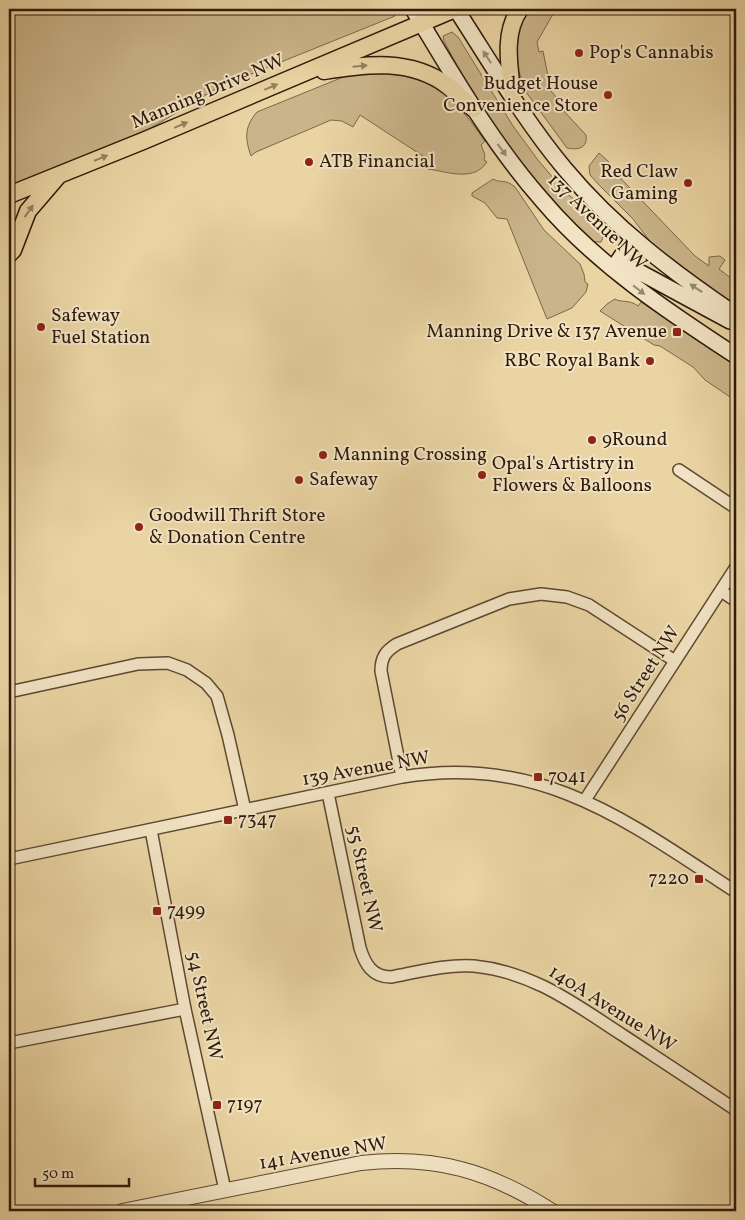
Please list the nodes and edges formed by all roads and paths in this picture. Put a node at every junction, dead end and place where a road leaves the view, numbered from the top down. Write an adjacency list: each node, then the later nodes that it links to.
1 (456, 9): 3 (main road, Manning Drive NW); 5 (main road, 137 Avenue NW, one-way to 1)
2 (520, 9): 5 (main road)
3 (417, 16): 4 (main road, Manning Drive NW); 6 (main road, 137 Avenue NW)
4 (295, 76): 6 (main road, one-way to 6); 7 (main road, Manning Drive NW, one-way to 4)
5 (513, 98): 9 (main road, 137 Avenue NW)
6 (474, 109): 11 (main road, 137 Avenue NW, one-way to 11)
7 (60, 174): 8 (main road, Manning Drive NW); 10 (main road, one-way to 7)
8 (9, 195)
9 (633, 239): 11 (main road); 12 (main road, 137 Avenue NW, one-way to 9)
10 (9, 254)
11 (613, 269): 13 (main road); 14 (main road, 137 Avenue NW, one-way to 14)
12 (736, 315)
13 (736, 324)
14 (736, 356)
15 (679, 470): 16 (street)
16 (736, 508)
17 (736, 567): 18 (street, 56 Street NW)
18 (721, 591): 19 (street); 20 (street, 56 Street NW)
19 (736, 601)
20 (675, 661): 22 (street); 24 (street, 56 Street NW)
21 (9, 692): 25 (street)
22 (402, 777): 23 (street, 139 Avenue NW); 24 (street, 139 Avenue NW)
23 (328, 793): 25 (street, 139 Avenue NW); 29 (street, 55 Street NW)
24 (585, 800): 28 (street, 139 Avenue NW)
25 (245, 810): 26 (street, 139 Avenue NW)
26 (151, 830): 27 (street, 139 Avenue NW); 30 (street, 54 Street NW)
27 (9, 859)
28 (736, 892)
29 (371, 970): 32 (street, 140A Avenue NW)
30 (185, 1009): 31 (street); 33 (street, 54 Street NW)
31 (9, 1043)
32 (736, 1110)
33 (225, 1190): 34 (street, 141 Avenue NW); 35 (street, 141 Avenue NW)
34 (122, 1211)
35 (552, 1211)

